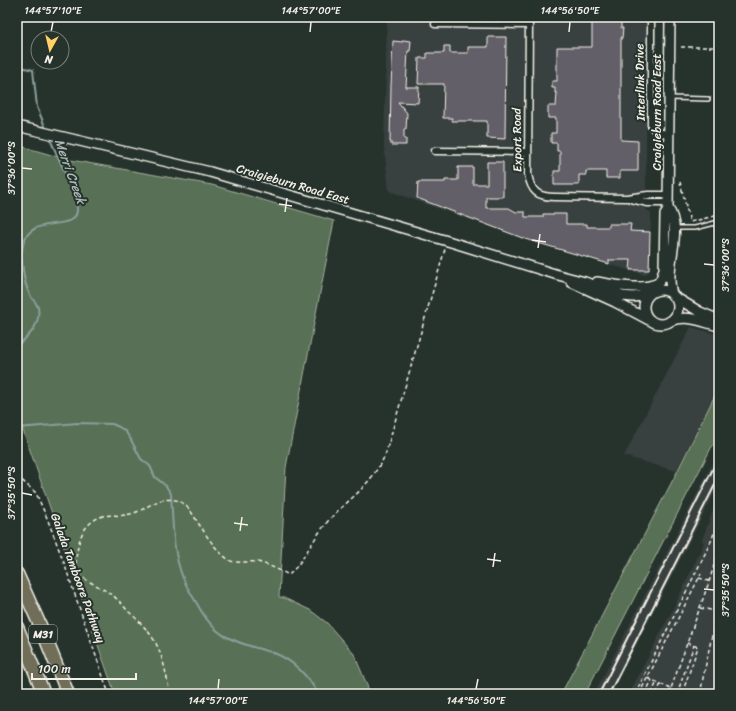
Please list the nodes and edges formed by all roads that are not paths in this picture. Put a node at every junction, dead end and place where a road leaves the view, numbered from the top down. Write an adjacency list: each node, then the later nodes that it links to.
1 (529, 17): 5 (street, Export Road)
2 (650, 17): 9 (street, Interlink Drive)
3 (670, 17): 6 (main road, Craigieburn Road East)
4 (435, 24): 5 (street)
5 (529, 26): 11 (street, Export Road)
6 (670, 98): 7 (lane); 9 (main road, Craigieburn Road East)
7 (708, 99)
8 (17, 126): 15 (main road, Craigieburn Road East)
9 (669, 134): 12 (main road, Craigieburn Road East)
10 (435, 150): 11 (street)
11 (528, 152): 12 (street, Export Road)
12 (668, 202): 14 (main road, Craigieburn Road East); 17 (main road, Craigieburn Road East)
13 (719, 222): 14 (lane)
14 (674, 228): 19 (main road, Craigieburn Road East)
15 (558, 275): 16 (main road, Craigieburn Road East); 21 (main road, Craigieburn Road East)
16 (578, 280): 17 (main road); 18 (main road, Craigieburn Road East)
17 (658, 283): 18 (main road, Craigieburn Road East)
18 (650, 294): 19 (main road); 21 (main road)
19 (673, 295): 20 (main road); 22 (main road)
20 (719, 320)
21 (652, 322): 22 (main road)
22 (668, 322): 23 (main road)
23 (719, 326)
24 (17, 574): 27 (highway, M31)
25 (17, 627): 26 (highway, M31)
26 (44, 694)
27 (68, 694)

